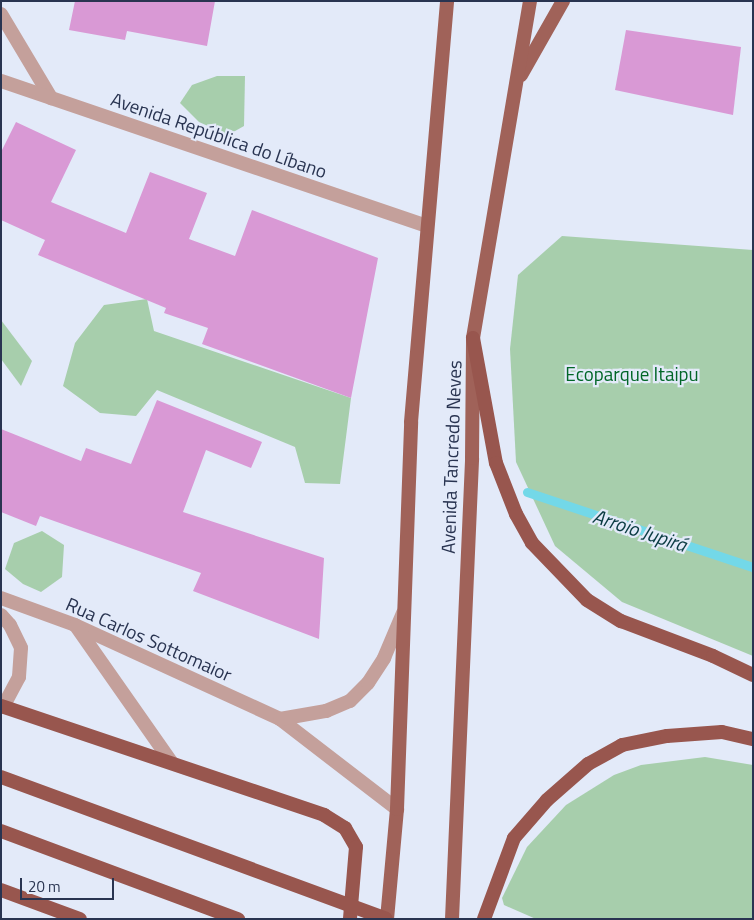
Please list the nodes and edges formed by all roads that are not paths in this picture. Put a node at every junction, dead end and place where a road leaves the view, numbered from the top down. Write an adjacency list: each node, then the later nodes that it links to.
1 (447, 1): 8 (main road, Avenida Tancredo Neves)
2 (530, 1): 6 (main road, Avenida Tancredo Neves)
3 (563, 1): 6 (main road)
4 (1, 14): 7 (street)
5 (1, 81): 7 (street, Avenida República do Líbano)
6 (517, 82): 9 (main road, Avenida Tancredo Neves)
7 (51, 98): 8 (street, Avenida República do Líbano)
8 (425, 225): 11 (main road, Avenida Tancredo Neves)
9 (474, 338): 14 (highway); 27 (main road, Avenida Tancredo Neves)
10 (1, 598): 13 (street, Rua Carlos Sottomaior)
11 (406, 608): 16 (street); 20 (main road, Avenida Tancredo Neves)
12 (1, 615): 15 (street)
13 (76, 625): 16 (street, Rua Carlos Sottomaior); 18 (street)
14 (753, 675)
15 (2, 706): 18 (highway)
16 (280, 719): 20 (street, Rua Carlos Sottomaior)
17 (753, 739): 28 (highway)
18 (172, 763): 25 (highway)
19 (1, 777): 26 (highway)
20 (397, 810): 26 (main road, Avenida Tancredo Neves)
21 (1, 831): 24 (highway)
22 (1, 890): 23 (highway)
23 (80, 919)
24 (238, 919)
25 (350, 919)
26 (387, 919)
27 (452, 919)
28 (484, 919)

